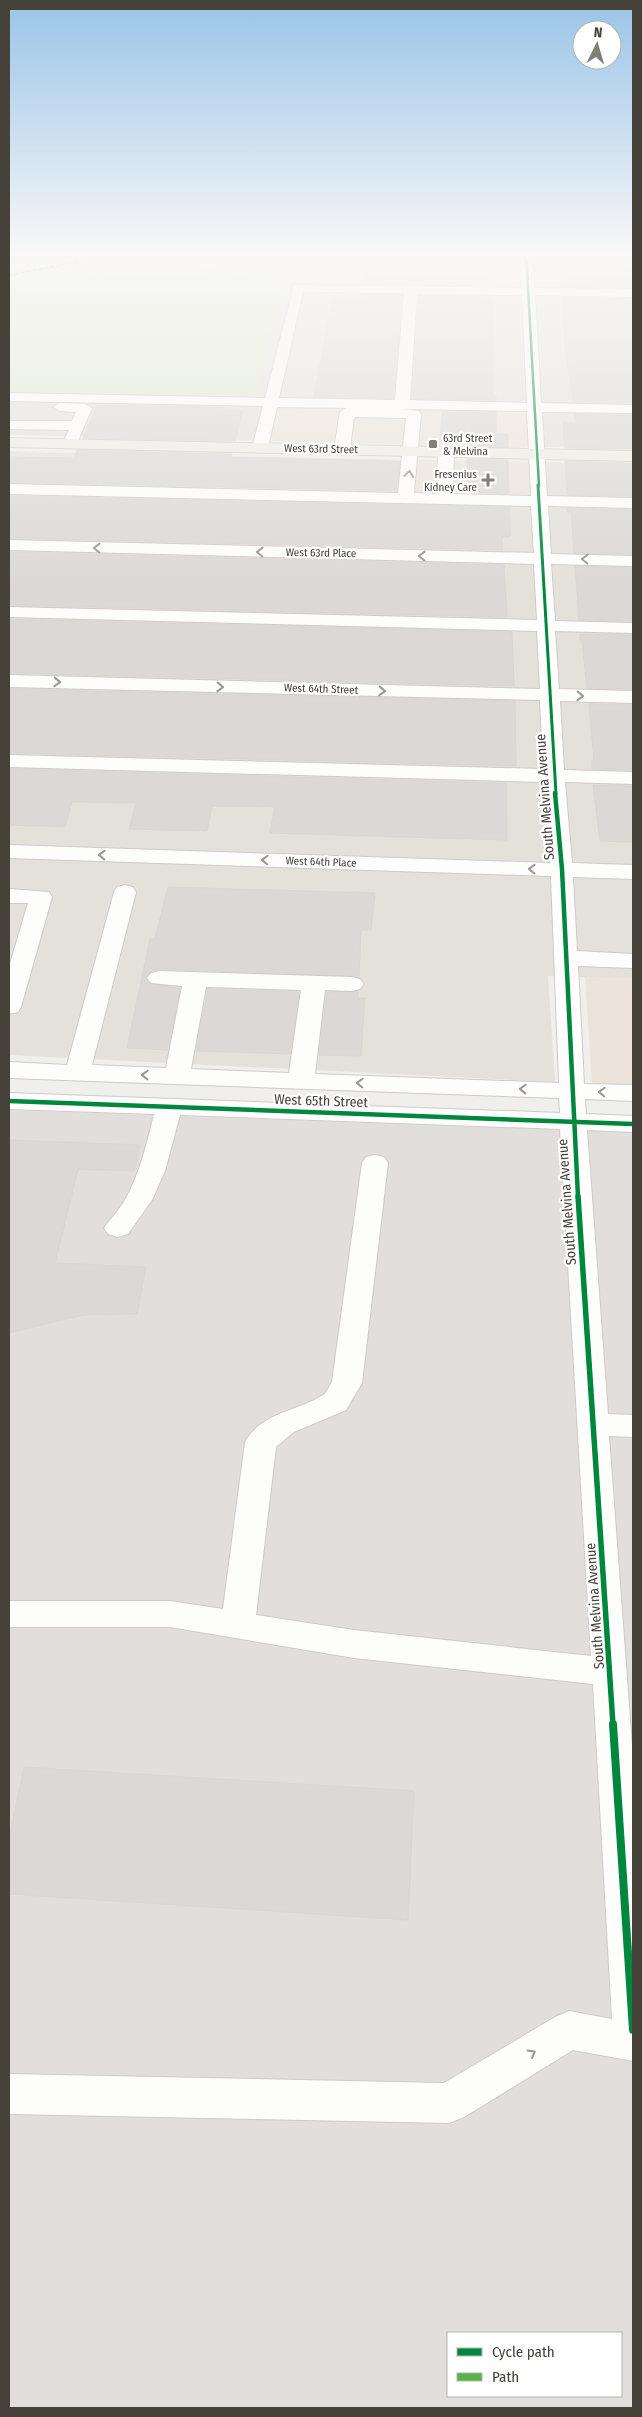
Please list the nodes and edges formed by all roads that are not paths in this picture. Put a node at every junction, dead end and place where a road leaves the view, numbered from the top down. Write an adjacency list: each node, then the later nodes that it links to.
1 (280, 364): 4 (street)
2 (405, 364): 6 (street)
3 (532, 364): 7 (street, South Melvina Avenue)
4 (271, 402): 5 (street); 6 (street); 13 (street)
5 (10, 405): 10 (street)
6 (402, 405): 7 (street)
7 (534, 407): 8 (street); 17 (street, South Melvina Avenue)
8 (633, 409)
9 (9, 424): 10 (street)
10 (78, 426): 12 (street)
11 (9, 442): 12 (main road, West 63rd Street)
12 (71, 444): 13 (main road, West 63rd Street)
13 (260, 448): 14 (main road, West 63rd Street)
14 (342, 449): 15 (main road, West 63rd Street); 15 (street)
15 (411, 451): 16 (main road, West 63rd Street); 20 (street, one-way to 15)
16 (446, 452): 17 (main road, West 63rd Street); 21 (street)
17 (536, 454): 18 (main road, West 63rd Street); 22 (street, South Melvina Avenue)
18 (633, 456)
19 (9, 489): 20 (street)
20 (406, 498): 21 (street)
21 (445, 499): 22 (street)
22 (539, 501): 23 (street); 25 (street, South Melvina Avenue)
23 (633, 503)
24 (9, 546): 25 (street, West 63rd Place, one-way to 24)
25 (542, 558): 26 (street, West 63rd Place, one-way to 25); 28 (street, South Melvina Avenue)
26 (633, 561)
27 (9, 612): 28 (street)
28 (546, 626): 29 (street); 31 (street, South Melvina Avenue)
29 (633, 628)
30 (9, 681): 31 (street, West 64th Street, one-way to 31)
31 (550, 695): 32 (street, West 64th Street, one-way to 32); 34 (street, South Melvina Avenue)
32 (633, 698)
33 (9, 761): 34 (street)
34 (554, 776): 35 (street); 37 (street, South Melvina Avenue)
35 (633, 778)
36 (9, 852): 37 (street, West 64th Place, one-way to 36)
37 (562, 870): 38 (street, West 64th Place); 41 (street, South Melvina Avenue)
38 (633, 872)
39 (125, 892): 49 (street)
40 (9, 896): 47 (street)
41 (566, 958): 42 (street); 54 (street, South Melvina Avenue)
42 (633, 961)
43 (158, 978): 44 (street)
44 (195, 979): 45 (street); 50 (street)
45 (314, 983): 46 (street); 51 (street)
46 (352, 984)
47 (9, 1007)
48 (9, 1070): 49 (street, West 65th Street)
49 (78, 1072): 50 (street, West 65th Street, one-way to 49)
50 (177, 1076): 51 (street, West 65th Street)
51 (301, 1081): 54 (street, West 65th Street, one-way to 51)
52 (633, 1093): 54 (street, West 65th Street, one-way to 54)
53 (9, 1101): 55 (street, West 65th Street)
54 (572, 1106): 55 (street, West 65th Street); 56 (street, West 65th Street); 59 (street, South Melvina Avenue)
55 (169, 1107): 58 (street)
56 (633, 1124)
57 (375, 1163): 62 (street)
58 (118, 1228)
59 (594, 1425): 60 (street); 63 (street, South Melvina Avenue)
60 (633, 1426)
61 (9, 1614): 62 (street)
62 (238, 1624): 63 (street)
63 (611, 1672): 64 (street, South Melvina Avenue)
64 (627, 1820): 65 (street, South Melvina Avenue)
65 (633, 2030)
66 (633, 2042): 67 (street, one-way to 66)
67 (9, 2094)

